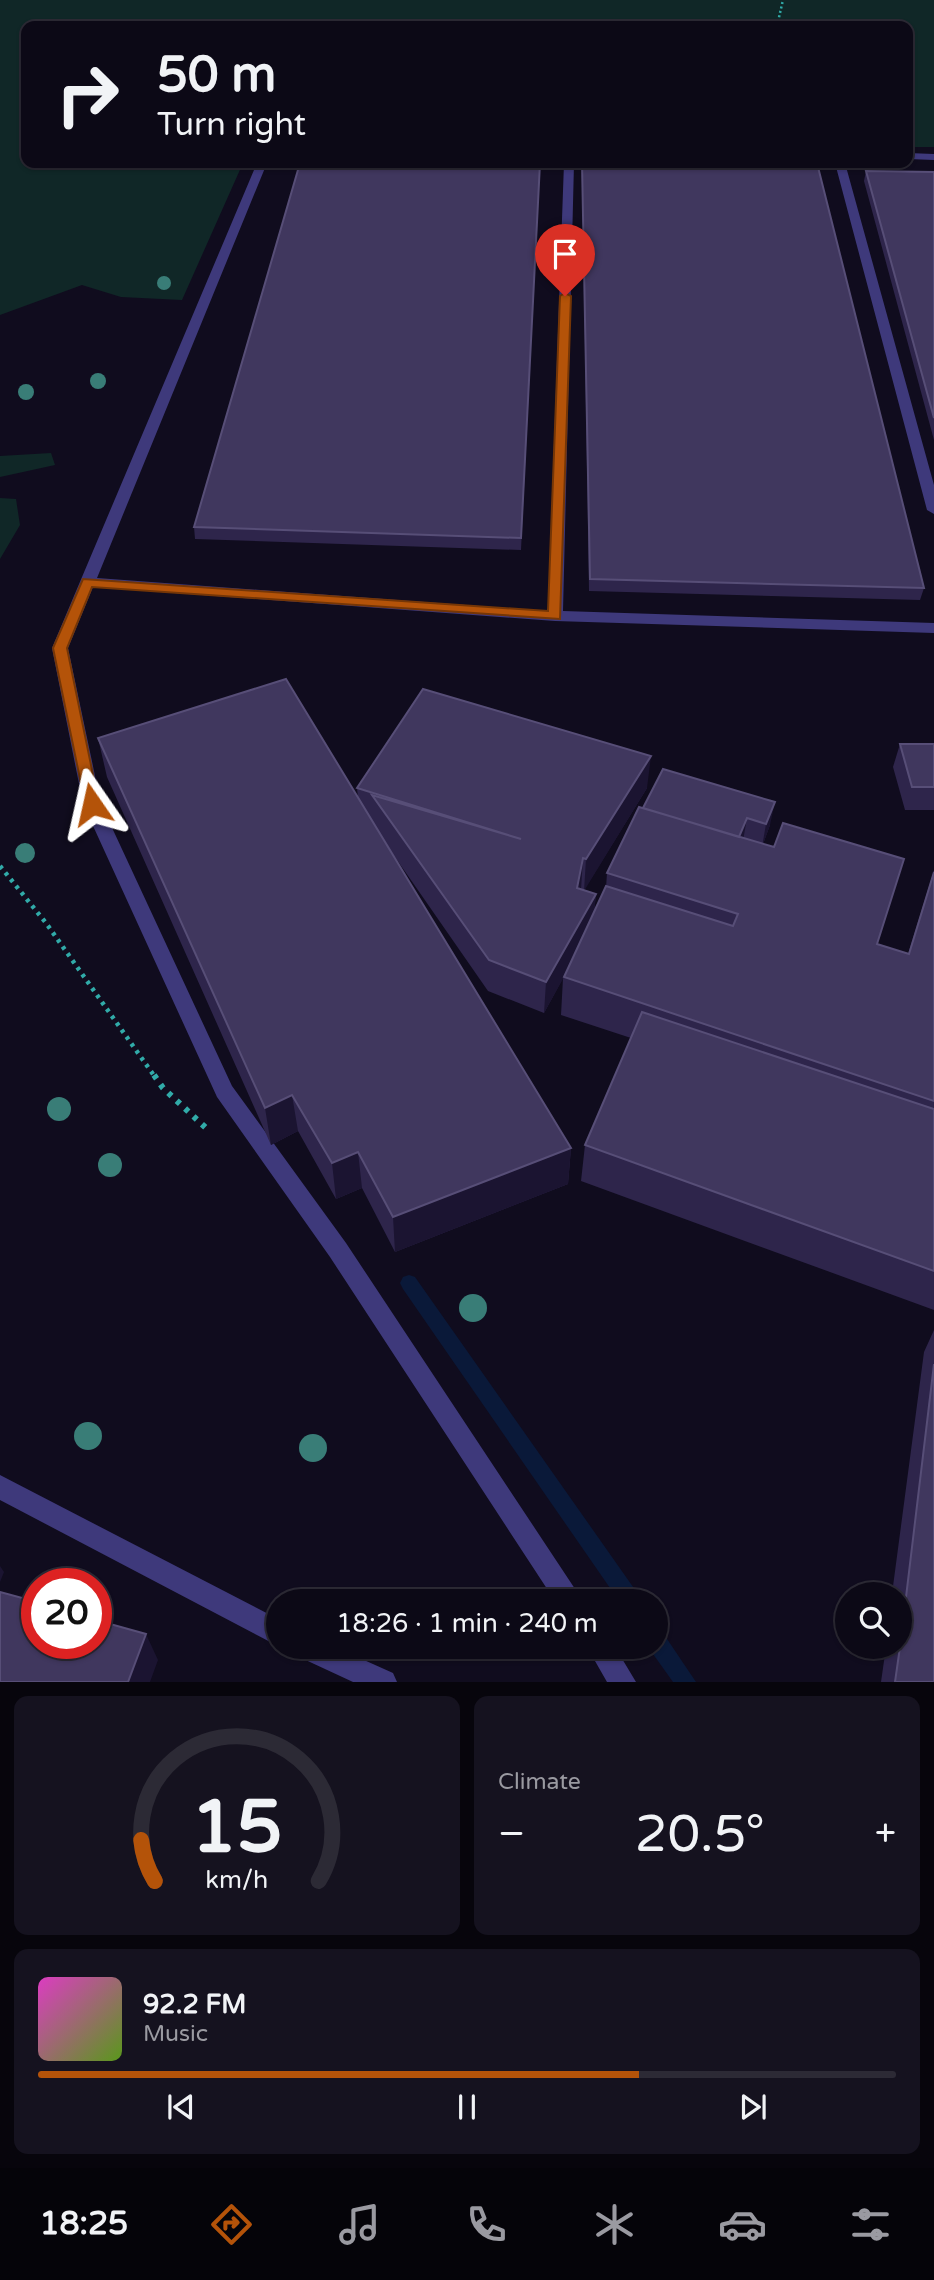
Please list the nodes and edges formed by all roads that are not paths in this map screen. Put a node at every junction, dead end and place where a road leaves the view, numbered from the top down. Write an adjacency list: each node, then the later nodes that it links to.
1 (913, 156): 2 (lane)
2 (934, 157)
3 (260, 168): 7 (lane)
4 (569, 168): 8 (lane)
5 (841, 168): 6 (lane)
6 (934, 510)
7 (88, 582): 8 (lane); 11 (lane)
8 (555, 616): 9 (lane)
9 (934, 628)
10 (0, 1487): 12 (lane)
11 (562, 1589)
12 (266, 1627)
13 (333, 1659): 15 (lane)
14 (608, 1659): 16 (lane)
15 (384, 1682)
16 (623, 1682)

